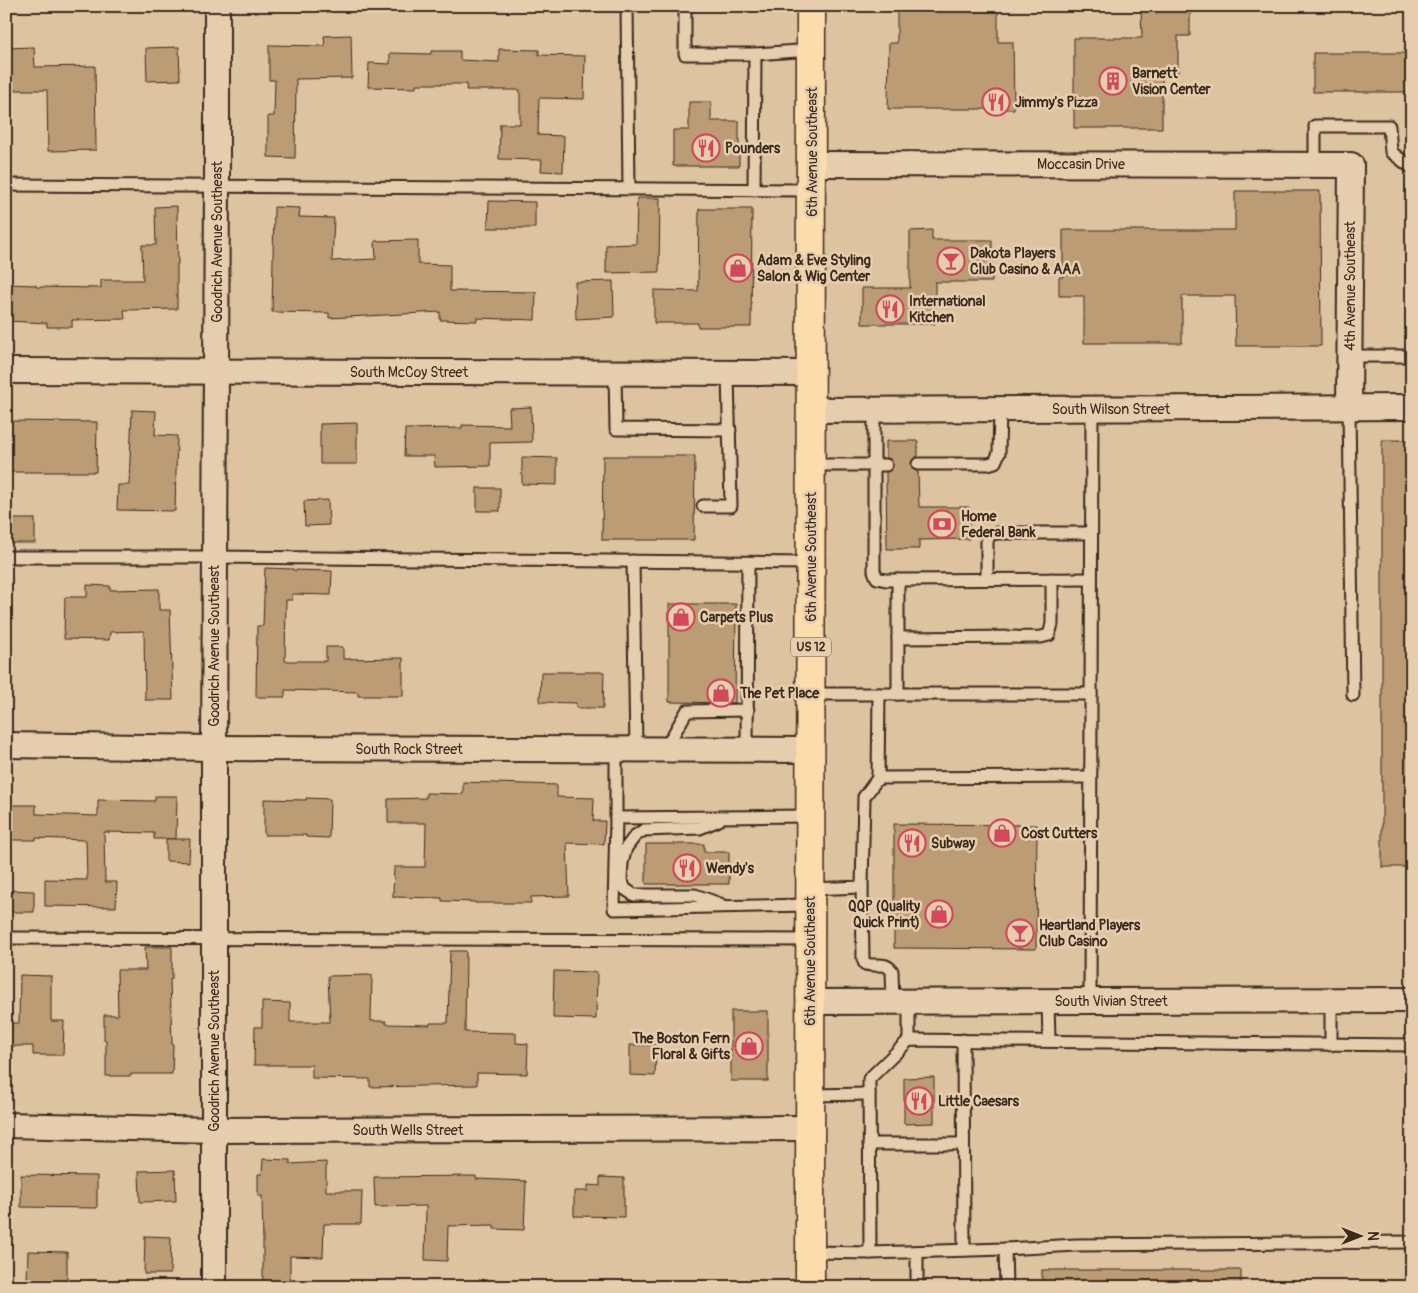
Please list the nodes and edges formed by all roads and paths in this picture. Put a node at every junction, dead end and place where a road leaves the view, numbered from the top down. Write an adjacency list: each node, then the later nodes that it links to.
1 (217, 6): 14 (street, Goodrich Avenue Southeast)
2 (626, 6): 15 (lane)
3 (685, 6): 8 (lane)
4 (811, 6): 7 (highway, 6th Avenue Southeast / US 12)
5 (1407, 6): 6 (path)
6 (1412, 10)
7 (812, 50): 8 (lane); 12 (highway, 6th Avenue Southeast / US 12)
8 (755, 54): 16 (lane)
9 (1316, 165): 10 (street, Moccasin Drive); 11 (lane); 12 (street, Moccasin Drive)
10 (1351, 165): 17 (street, 4th Avenue Southeast)
11 (1412, 168)
12 (812, 177): 16 (lane); 23 (highway, 6th Avenue Southeast / US 12)
13 (6, 185): 14 (lane)
14 (217, 186): 15 (lane); 20 (street, Goodrich Avenue Southeast)
15 (629, 189): 16 (lane)
16 (754, 190)
17 (1350, 356): 18 (lane); 24 (street, 4th Avenue Southeast)
18 (1412, 356)
19 (6, 371): 20 (street, South McCoy Street)
20 (216, 371): 21 (street, South McCoy Street); 38 (street, Goodrich Avenue Southeast)
21 (615, 372): 22 (street, South McCoy Street); 30 (lane)
22 (728, 373): 23 (street, South McCoy Street); 30 (lane)
23 (812, 373): 29 (highway, 6th Avenue Southeast / US 12)
24 (1349, 408): 25 (street, South Wilson Street); 28 (street, South Wilson Street); 51 (lane)
25 (1412, 408)
26 (874, 409): 27 (street, South Wilson Street); 29 (street, South Wilson Street); 33 (lane)
27 (1000, 409): 28 (street, South Wilson Street); 31 (lane)
28 (1092, 409): 36 (lane)
29 (811, 410): 32 (highway, 6th Avenue Southeast / US 12)
30 (730, 430): 35 (lane)
31 (918, 464)
32 (811, 465): 33 (lane); 41 (highway, 6th Avenue Southeast / US 12)
33 (874, 465): 34 (lane); 45 (lane)
34 (886, 465)
35 (703, 506)
36 (1091, 533): 42 (lane); 44 (lane)
37 (6, 557): 38 (lane)
38 (215, 557): 39 (lane); 54 (street, Goodrich Avenue Southeast)
39 (634, 561): 40 (lane); 55 (lane)
40 (748, 563): 41 (lane); 52 (lane)
41 (812, 563): 47 (highway, 6th Avenue Southeast / US 12)
42 (987, 579): 43 (lane); 45 (lane)
43 (1052, 579): 44 (lane); 46 (lane)
44 (1091, 579): 50 (lane)
45 (898, 580): 46 (lane)
46 (898, 638): 49 (lane)
47 (811, 694): 48 (lane); 58 (highway, 6th Avenue Southeast / US 12)
48 (879, 694): 49 (lane); 60 (lane)
49 (898, 694): 50 (lane)
50 (1091, 694): 59 (lane)
51 (1354, 694)
52 (748, 710): 56 (lane); 57 (lane)
53 (6, 746): 54 (street, South Rock Street)
54 (214, 748): 55 (street, South Rock Street); 68 (street, Goodrich Avenue Southeast)
55 (626, 749): 56 (street, South Rock Street); 63 (lane)
56 (665, 750): 57 (street, South Rock Street)
57 (748, 750): 58 (street, South Rock Street)
58 (811, 750): 61 (highway, 6th Avenue Southeast / US 12)
59 (1090, 777): 60 (lane); 73 (lane)
60 (878, 778): 64 (lane)
61 (810, 816): 62 (lane); 65 (highway, 6th Avenue Southeast / US 12)
62 (726, 817): 63 (lane); 66 (lane)
63 (616, 818): 66 (lane)
64 (862, 887): 65 (lane); 75 (lane)
65 (810, 897): 66 (lane); 69 (highway, 6th Avenue Southeast / US 12)
66 (727, 907)
67 (6, 938): 68 (lane)
68 (215, 938): 69 (lane); 85 (street, Goodrich Avenue Southeast)
69 (810, 940): 74 (highway, 6th Avenue Southeast / US 12)
70 (1331, 1000): 71 (street, South Vivian Street); 73 (street, South Vivian Street); 79 (lane)
71 (1412, 1000)
72 (1048, 1001): 73 (street, South Vivian Street); 75 (street, South Vivian Street); 78 (lane)
73 (1090, 1001)
74 (810, 1002): 75 (street, South Vivian Street); 81 (highway, 6th Avenue Southeast / US 12)
75 (901, 1002): 76 (lane)
76 (908, 1040): 77 (lane); 82 (lane)
77 (963, 1040): 78 (lane); 87 (lane)
78 (1049, 1041): 79 (lane)
79 (1331, 1044): 80 (lane)
80 (1412, 1045)
81 (810, 1094): 82 (lane); 84 (highway, 6th Avenue Southeast / US 12)
82 (869, 1094): 86 (lane)
83 (6, 1125): 85 (street, South Wells Street)
84 (810, 1128): 85 (street, South Wells Street); 91 (highway, 6th Avenue Southeast / US 12)
85 (214, 1130): 94 (street, Goodrich Avenue Southeast)
86 (869, 1144): 87 (lane); 93 (lane)
87 (963, 1144): 90 (lane)
88 (1412, 1242): 89 (lane)
89 (1005, 1249): 90 (lane); 97 (lane)
90 (964, 1250): 92 (lane)
91 (810, 1252): 93 (lane); 95 (highway, 6th Avenue Southeast / US 12)
92 (917, 1252): 93 (lane); 96 (lane)
93 (870, 1253)
94 (214, 1287)
95 (810, 1287)
96 (917, 1287)
97 (1006, 1287)

